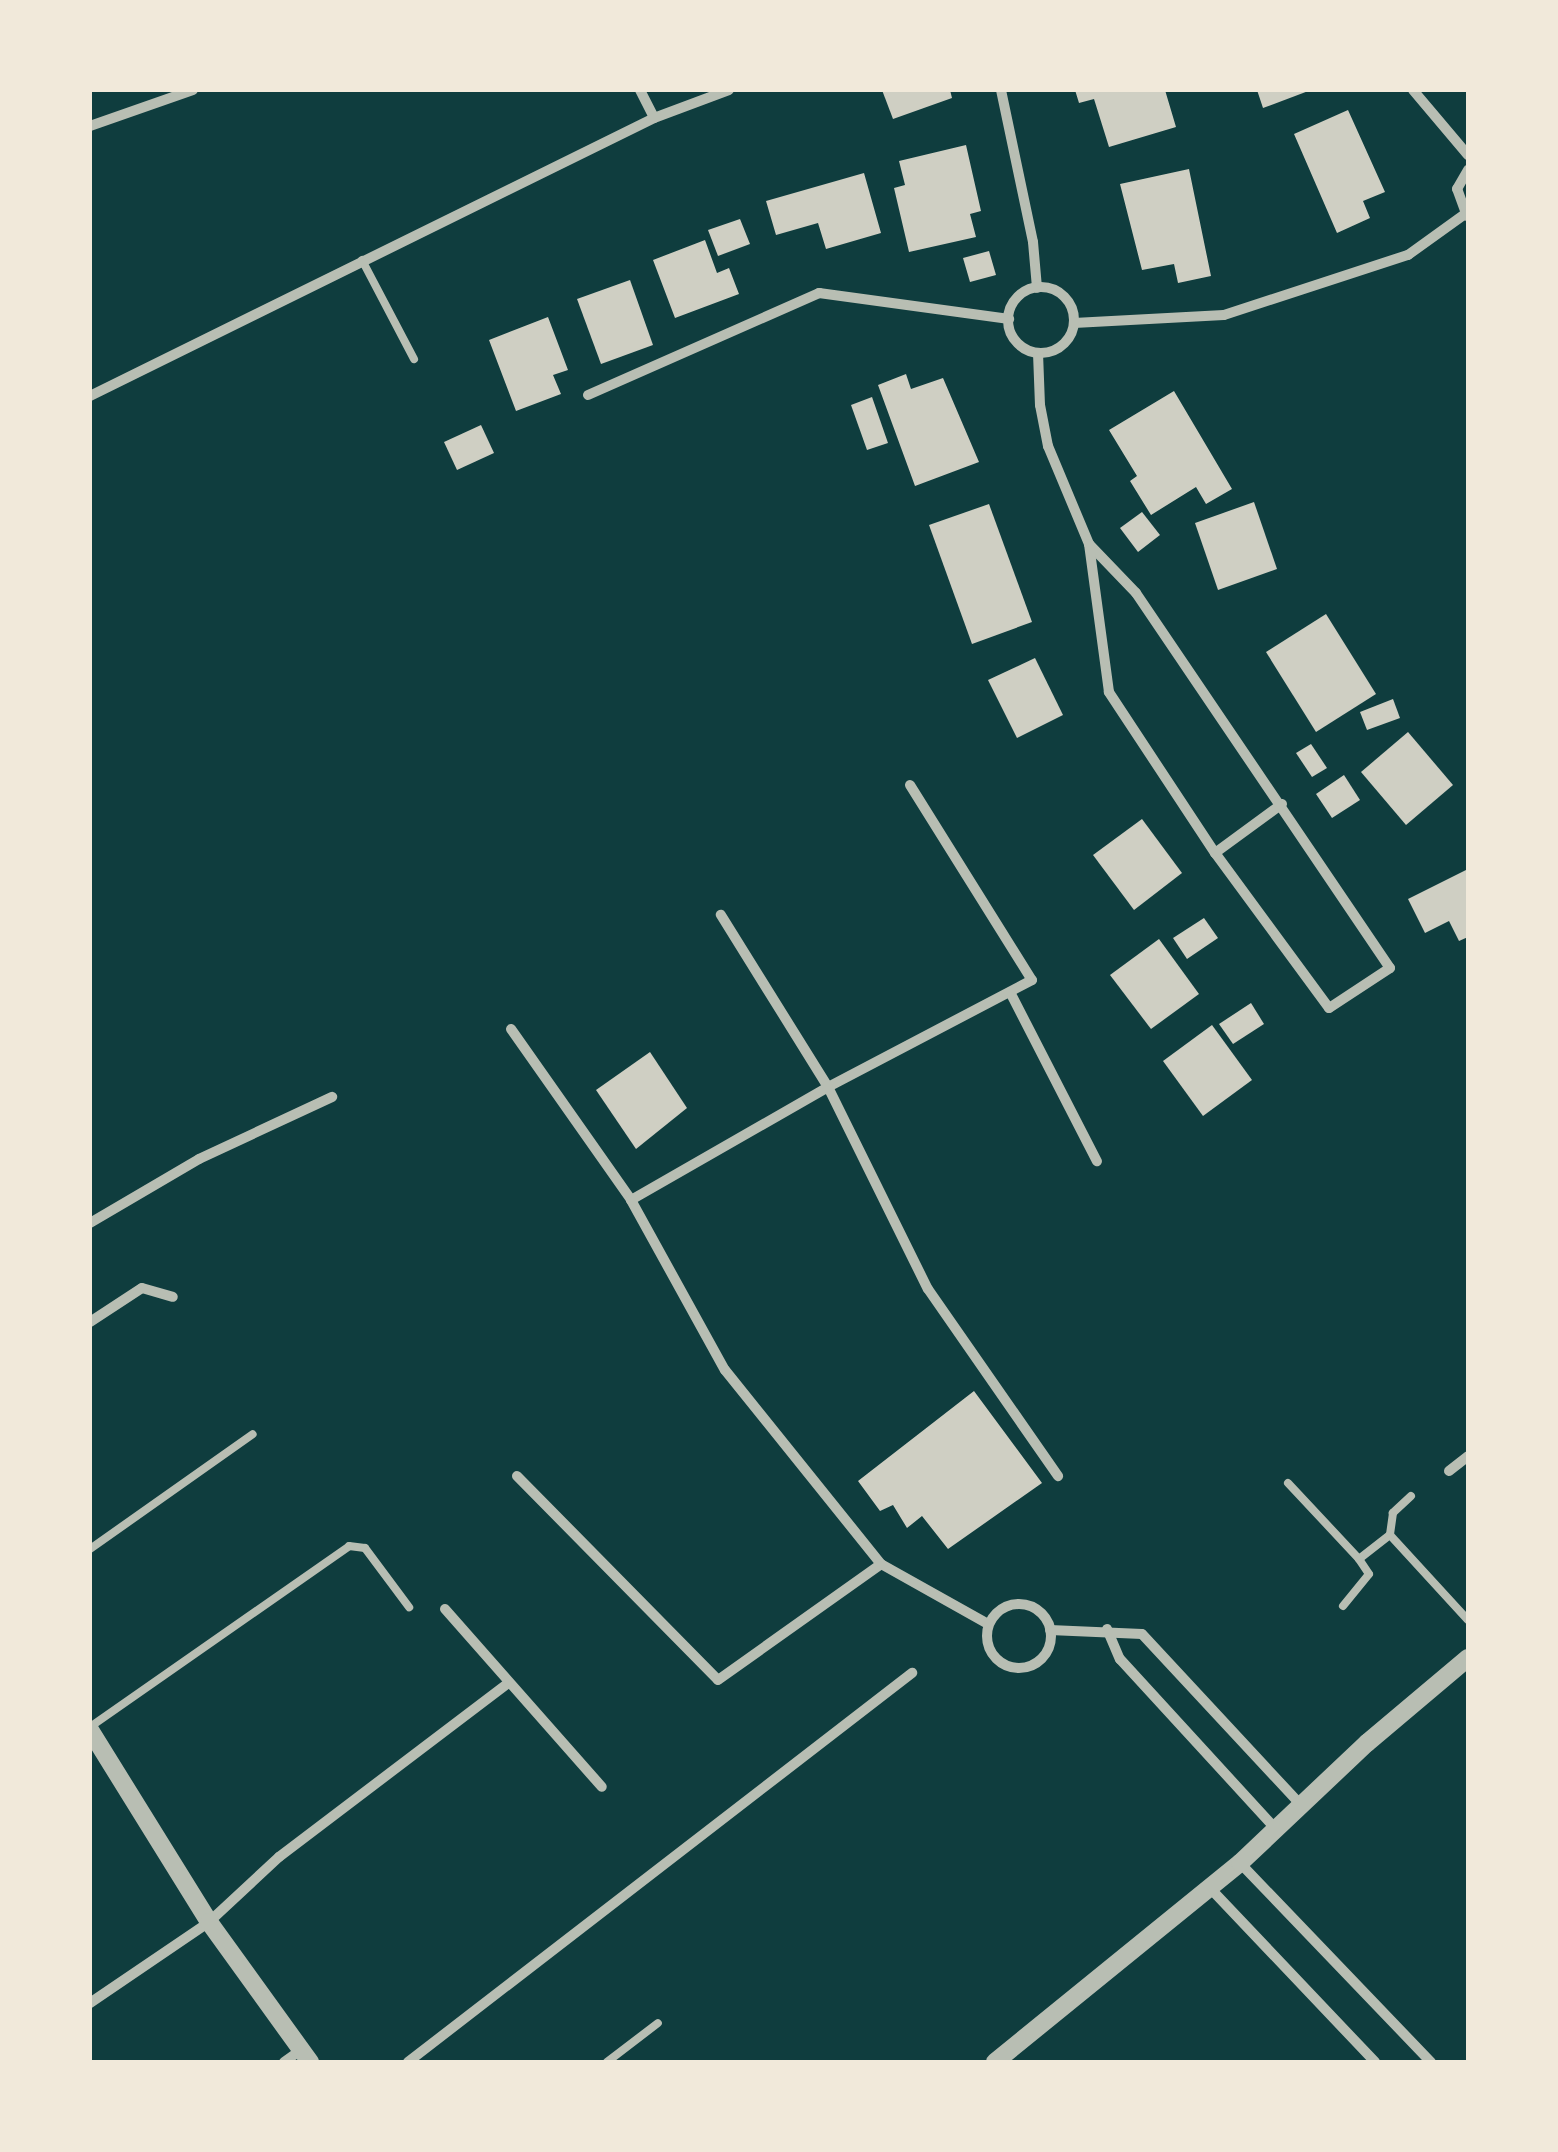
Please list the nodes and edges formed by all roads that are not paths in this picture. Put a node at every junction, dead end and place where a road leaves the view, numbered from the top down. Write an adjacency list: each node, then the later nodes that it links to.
1 (193, 90): 7 (street)
2 (640, 90): 6 (street)
3 (728, 90): 6 (street)
4 (1001, 90): 12 (street)
5 (1413, 90): 8 (street)
6 (654, 118): 11 (street)
7 (90, 126)
8 (1468, 154)
9 (1468, 170): 10 (street)
10 (1466, 215): 14 (street)
11 (362, 260): 16 (lane); 18 (street)
12 (1037, 288): 13 (street); 14 (street)
13 (1009, 319): 15 (street); 17 (street)
14 (1074, 323): 15 (street)
15 (1038, 353): 19 (street)
16 (414, 359)
17 (588, 395)
18 (90, 396)
19 (1090, 544): 21 (street); 22 (street)
20 (910, 785): 24 (street)
21 (1282, 804): 22 (street); 22 (street)
22 (1215, 853)
23 (721, 915): 26 (street)
24 (1011, 994): 26 (street); 28 (street)
25 (511, 1029): 29 (street)
26 (828, 1088): 29 (street); 37 (street)
27 (332, 1097): 30 (street)
28 (1097, 1160)
29 (631, 1200): 43 (street)
30 (90, 1223)
31 (174, 1297): 32 (street)
32 (90, 1322)
33 (253, 1434): 41 (lane)
34 (1468, 1456): 35 (street)
35 (1448, 1471)
36 (517, 1476): 43 (street)
37 (1058, 1476)
38 (1288, 1483): 42 (lane)
39 (1410, 1496): 40 (lane)
40 (1390, 1534): 42 (lane); 47 (lane)
41 (90, 1549)
42 (1358, 1559): 45 (lane)
43 (881, 1564): 48 (street)
44 (409, 1606): 54 (lane)
45 (1343, 1606)
46 (445, 1609): 53 (street)
47 (1468, 1620)
48 (988, 1624): 49 (street); 49 (street)
49 (1050, 1630): 50 (street)
50 (1107, 1630): 56 (street); 57 (street)
51 (1468, 1658): 56 (street)
52 (912, 1673): 65 (street)
53 (508, 1683): 55 (street); 60 (street)
54 (90, 1728): 60 (street)
55 (602, 1787)
56 (1301, 1805): 57 (street)
57 (1275, 1828): 58 (street)
58 (1240, 1863): 59 (street); 69 (street)
59 (1210, 1887): 67 (street); 68 (street)
60 (209, 1922): 61 (street); 63 (street)
61 (90, 2003)
62 (658, 2023): 66 (lane)
63 (305, 2056): 64 (street)
64 (284, 2062)
65 (408, 2062)
66 (607, 2062)
67 (995, 2062)
68 (1375, 2062)
69 (1431, 2062)

